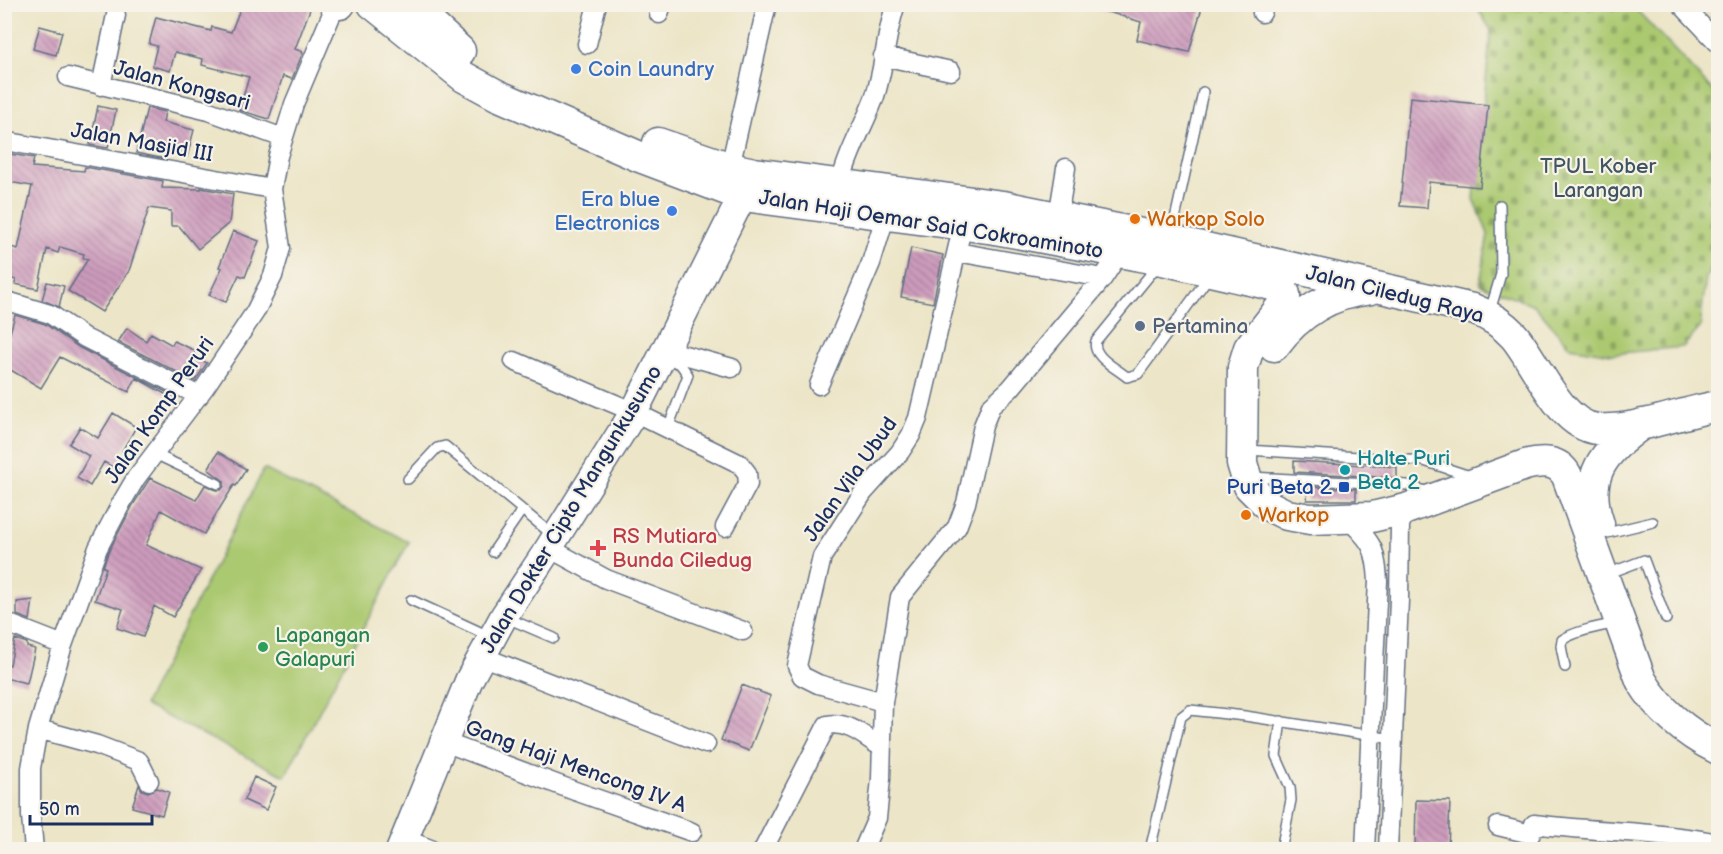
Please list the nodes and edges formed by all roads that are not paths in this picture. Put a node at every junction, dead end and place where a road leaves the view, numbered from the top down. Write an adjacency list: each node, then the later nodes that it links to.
1 (409, 4): 19 (main road, Jalan Haji Oemar Said Cokroaminoto)
2 (597, 4): 10 (street)
3 (767, 4): 19 (street)
4 (896, 4): 11 (street)
5 (1681, 4): 9 (street)
6 (336, 5): 16 (street, Jalan Komp Peruri)
7 (372, 5): 19 (main road, Jalan Haji Oemar Said Cokroaminoto)
8 (116, 15): 14 (street)
9 (1719, 43)
10 (587, 44)
11 (883, 56): 12 (street); 20 (street)
12 (951, 71)
13 (68, 77): 14 (street, Jalan Kongsari)
14 (101, 86): 16 (street, Jalan Kongsari)
15 (1203, 92): 27 (lane)
16 (283, 138): 21 (street, Jalan Komp Peruri)
17 (4, 141): 21 (street, Jalan Masjid III)
18 (1066, 168): 24 (street)
19 (738, 182): 20 (main road, Jalan Haji Oemar Said Cokroaminoto); 23 (main road, Jalan Haji Oemar Said Cokroaminoto); 34 (main road, Jalan Dokter Cipto Mangunkusumo)
20 (840, 184): 24 (main road, Jalan Haji Oemar Said Cokroaminoto)
21 (272, 189): 38 (street, Jalan Komp Peruri)
22 (1500, 205): 33 (lane)
23 (886, 214): 25 (main road, Jalan Haji Oemar Said Cokroaminoto); 37 (street)
24 (1058, 217): 26 (main road, Jalan Haji Oemar Said Cokroaminoto)
25 (960, 238): 26 (main road, Jalan Haji Oemar Said Cokroaminoto); 30 (street); 72 (street, Jalan Vila Ubud)
26 (1126, 242): 27 (main road, Jalan Haji Oemar Said Cokroaminoto); 30 (street)
27 (1167, 250): 28 (main road, Jalan Haji Oemar Said Cokroaminoto); 28 (lane)
28 (1225, 263): 29 (main road, Jalan Ciledug Raya)
29 (1279, 275): 31 (main road, Jalan Ciledug Raya); 41 (main road)
30 (1103, 278): 72 (street)
31 (1386, 288): 33 (main road, Jalan Ciledug Raya); 41 (main road)
32 (4, 300): 38 (street)
33 (1488, 316): 42 (main road, Jalan Ciledug Raya)
34 (665, 352): 36 (street); 40 (main road, Jalan Dokter Cipto Mangunkusumo); 43 (lane)
35 (514, 361): 40 (street)
36 (732, 368)
37 (819, 385)
38 (199, 396): 44 (street, Jalan Komp Peruri)
39 (1719, 406): 42 (main road, Jalan Ciledug Raya)
40 (634, 412): 43 (street); 56 (main road, Jalan Dokter Cipto Mangunkusumo)
41 (1241, 417): 45 (main road)
42 (1643, 424): 55 (main road)
43 (668, 428): 54 (street)
44 (155, 454): 48 (lane); 68 (street, Jalan Komp Peruri)
45 (1246, 473): 47 (lane); 49 (lane); 50 (lane); 52 (main road)
46 (408, 479): 51 (lane)
47 (1481, 480): 49 (main road); 64 (main road)
48 (218, 484)
49 (1421, 502): 52 (main road); 59 (street)
50 (1292, 505)
51 (522, 510): 56 (lane); 57 (lane)
52 (1348, 514): 60 (street)
53 (1653, 522): 55 (lane)
54 (725, 527)
55 (1603, 534): 58 (main road)
56 (553, 543): 65 (street); 66 (main road, Jalan Dokter Cipto Mangunkusumo)
57 (493, 552)
58 (1615, 571): 62 (lane); 80 (main road)
59 (1400, 579): 60 (street); 69 (street)
60 (1378, 581): 70 (street)
61 (411, 600): 66 (lane)
62 (1666, 619)
63 (4, 622): 68 (street)
64 (1620, 623): 71 (lane); 80 (main road)
65 (743, 631)
66 (493, 637): 67 (lane); 77 (main road, Jalan Dokter Cipto Mangunkusumo); 78 (street)
67 (554, 638)
68 (63, 645): 74 (street, Jalan Komp Peruri)
69 (1397, 647): 70 (street); 76 (street)
70 (1375, 649): 75 (street)
71 (1564, 667)
72 (883, 702): 79 (street)
73 (1281, 721): 75 (lane); 92 (lane); 93 (lane)
74 (38, 729): 81 (street); 88 (street, Jalan Komp Peruri)
75 (1371, 735): 76 (lane); 84 (street)
76 (1393, 739): 85 (street)
77 (444, 742): 83 (street, Gang Haji Mencong IV A); 87 (main road, Jalan Dokter Cipto Mangunkusumo)
78 (706, 744)
79 (881, 747): 90 (street); 91 (street)
80 (1716, 748)
81 (149, 781)
82 (1498, 826): 86 (street)
83 (692, 832)
84 (1366, 843): 85 (street)
85 (1388, 843)
86 (1719, 843)
87 (402, 844): 89 (street)
88 (34, 849)
89 (433, 849)
90 (763, 849)
91 (863, 849)
92 (1150, 849)
93 (1281, 849)

